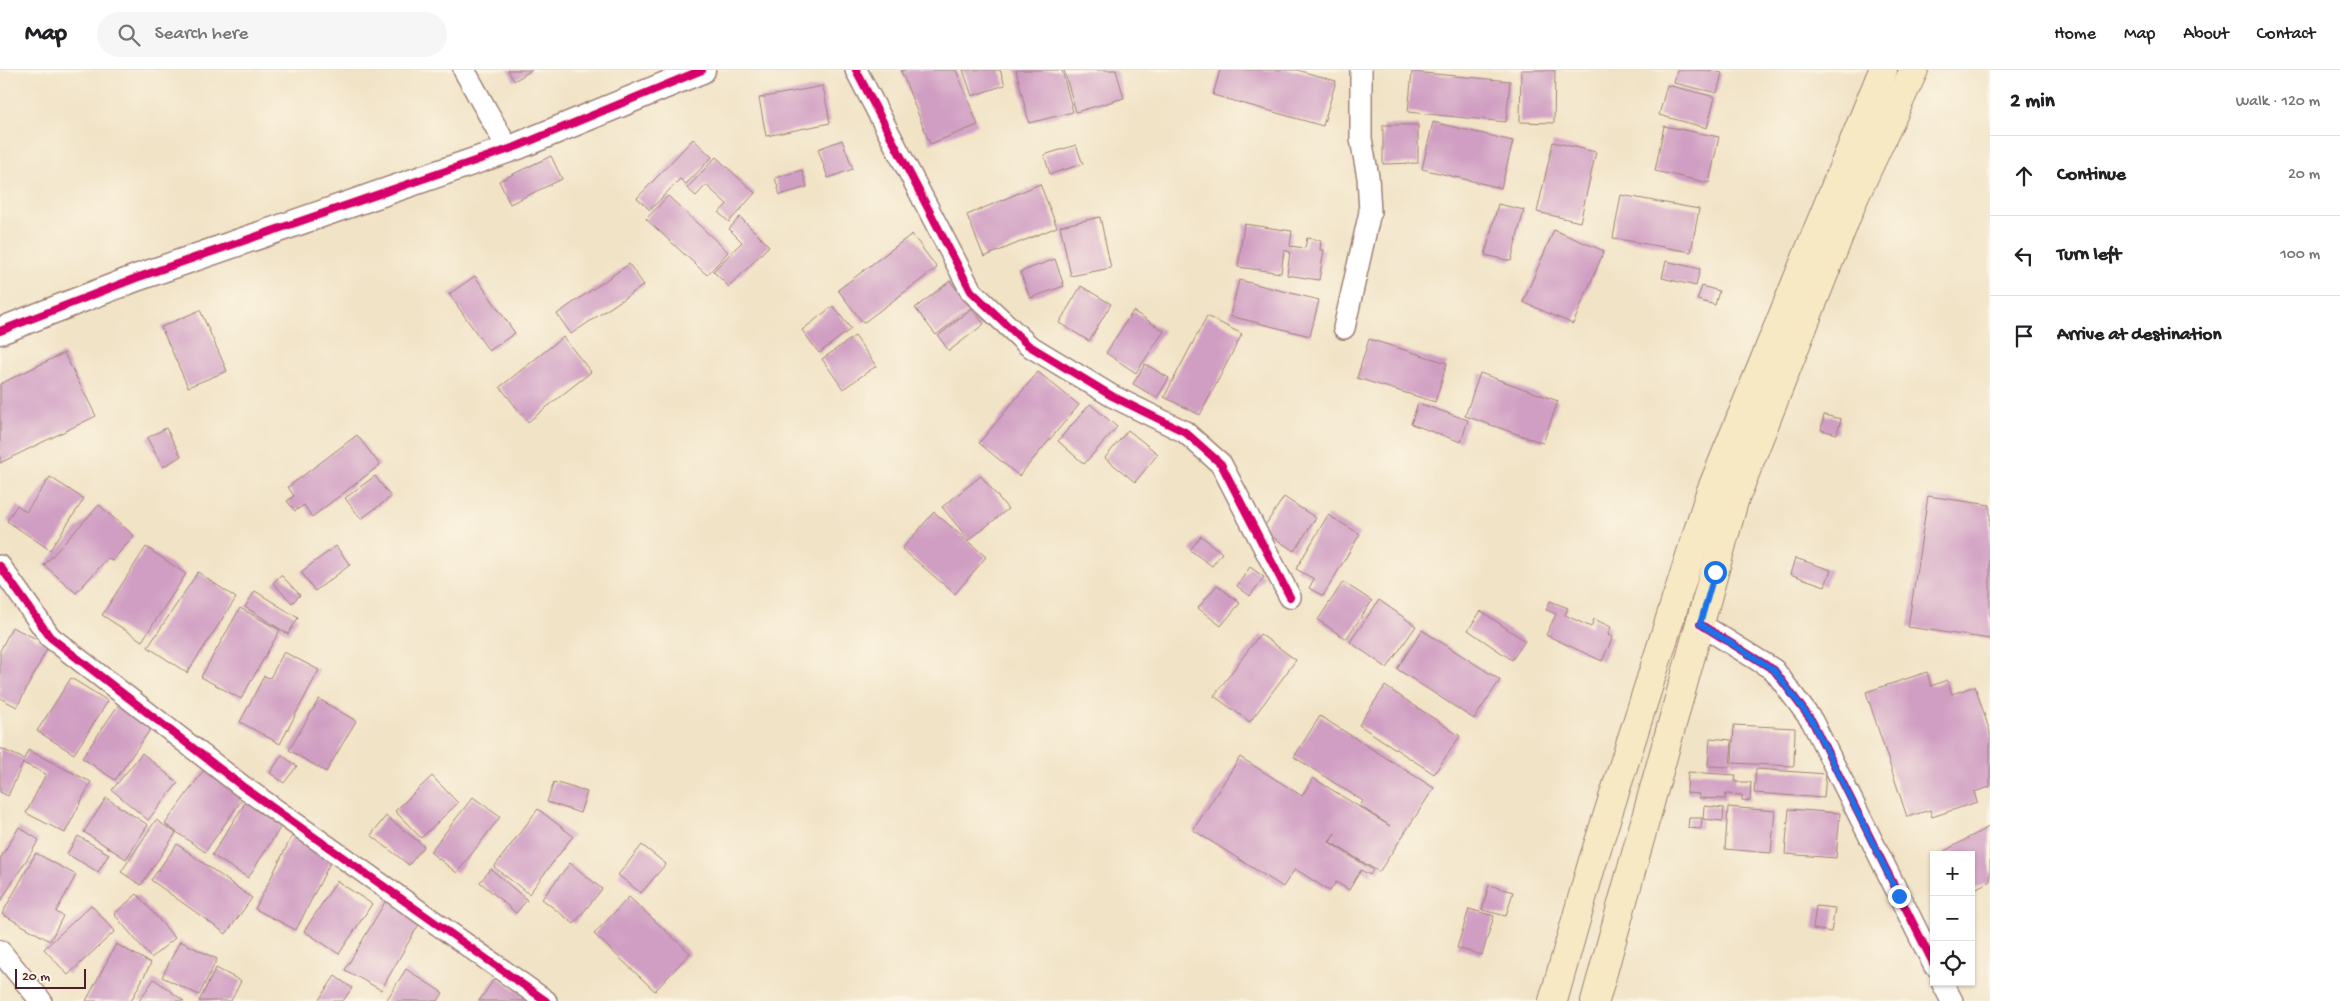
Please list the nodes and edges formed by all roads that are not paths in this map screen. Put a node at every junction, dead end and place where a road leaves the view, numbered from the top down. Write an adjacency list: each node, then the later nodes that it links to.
1 (464, 70): 7 (street)
2 (702, 70): 7 (street)
3 (856, 70): 11 (street)
4 (1361, 70): 8 (street)
5 (1883, 70): 18 (main road)
6 (1914, 70): 12 (main road)
7 (508, 149): 9 (street)
8 (1344, 328)
9 (0, 330)
10 (0, 566): 17 (street)
11 (1290, 597)
12 (1700, 624): 14 (street); 19 (main road)
13 (0, 951): 16 (street)
14 (1930, 957)
15 (1944, 986): 20 (street)
16 (41, 1001)
17 (546, 1001)
18 (1553, 1001)
19 (1596, 1001)
20 (1952, 1001)

